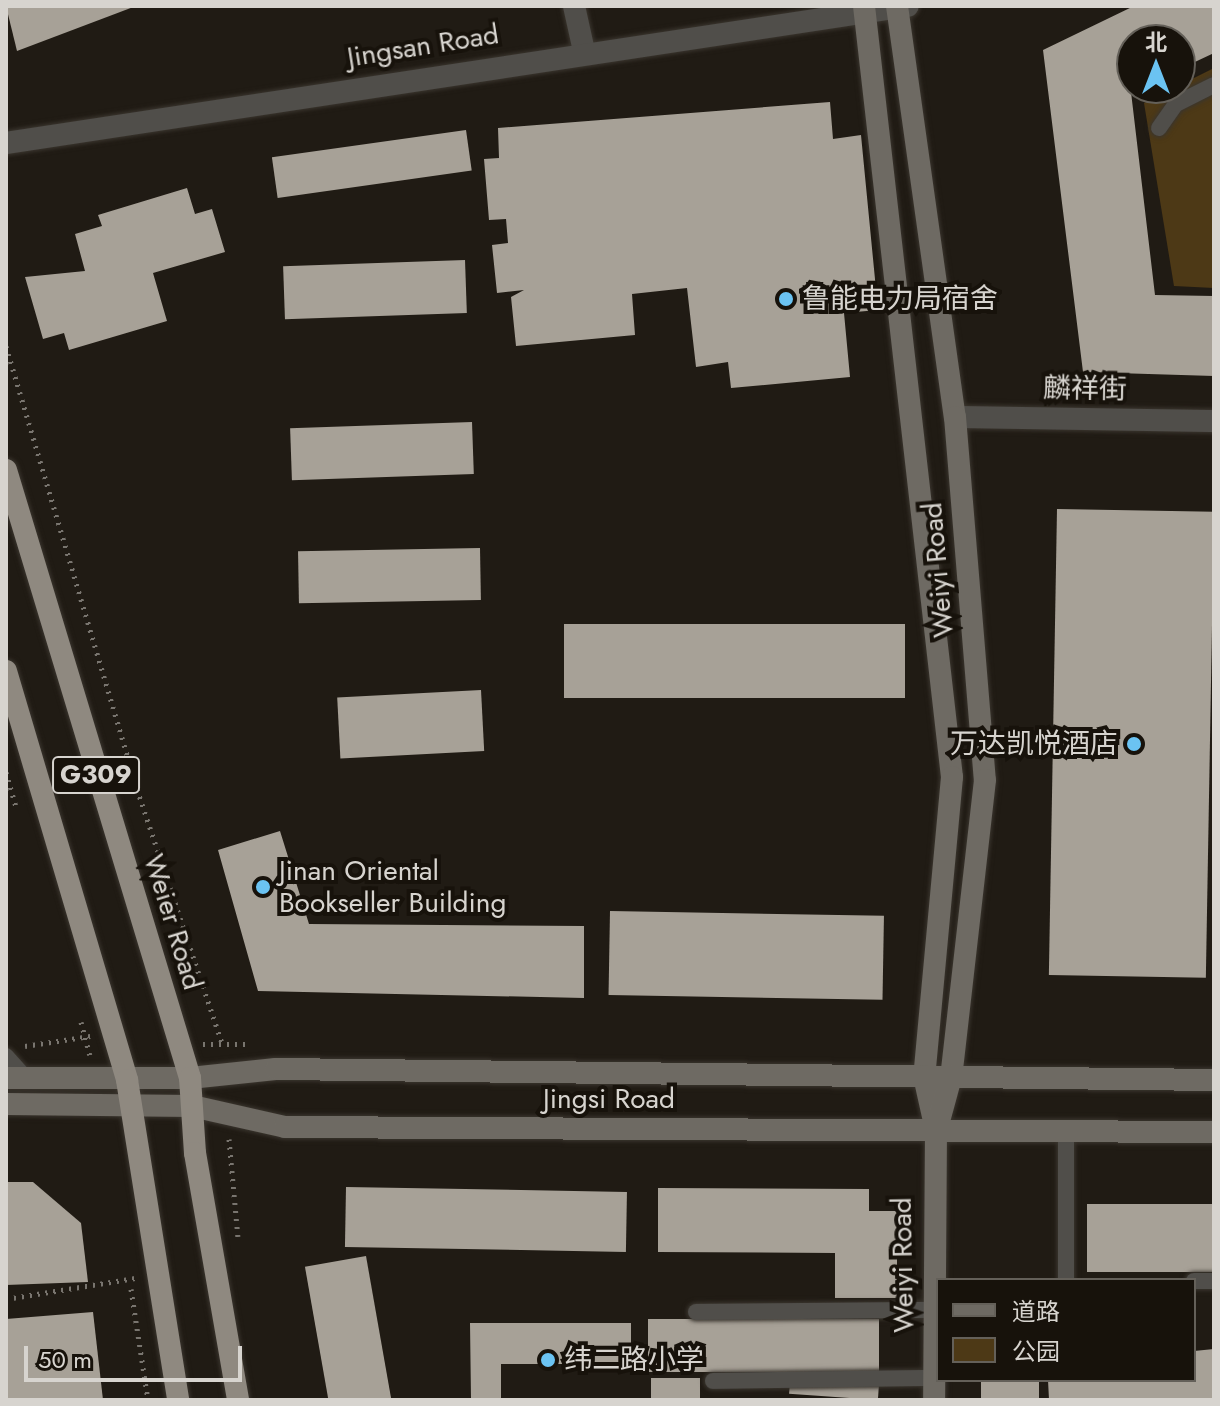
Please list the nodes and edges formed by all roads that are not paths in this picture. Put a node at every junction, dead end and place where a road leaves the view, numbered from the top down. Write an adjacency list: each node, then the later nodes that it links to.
1 (574, 6): 4 (street)
2 (901, 8): 3 (street, Jingsan Road); 8 (main road, Weiyi Road)
3 (864, 10): 4 (street, Jingsan Road); 13 (main road, Weiyi Road)
4 (584, 51): 7 (street, Jingsan Road)
5 (1214, 85): 6 (lane)
6 (1159, 128)
7 (6, 143)
8 (955, 417): 9 (street, 麟祥街); 14 (main road, Weiyi Road)
9 (1214, 421)
10 (6, 470): 16 (highway, Weier Road / G309)
11 (6, 671): 17 (highway, G309)
12 (6, 1056): 15 (lane)
13 (924, 1076): 14 (main road, Jingsi Road); 16 (main road, Jingsi Road); 22 (main road, Weiyi Road)
14 (951, 1077): 18 (main road, Jingsi Road); 22 (main road, Weiyi Road)
15 (16, 1078): 17 (main road, Jingsi Road)
16 (190, 1078): 17 (main road, Jingsi Road); 21 (highway, Weier Road / G309)
17 (127, 1080): 20 (highway, G309)
18 (1214, 1080)
19 (6, 1104): 20 (main road, Jingsi Road)
20 (129, 1106): 21 (main road, Jingsi Road); 30 (highway, G309)
21 (192, 1106): 22 (main road, Jingsi Road); 31 (highway, Weier Road / G309)
22 (936, 1130): 23 (main road, Jingsi Road); 26 (main road, Weiyi Road)
23 (1066, 1131): 24 (main road, Jingsi Road); 25 (lane)
24 (1214, 1132)
25 (1066, 1278)
26 (935, 1310): 27 (lane); 29 (main road, Weiyi Road)
27 (696, 1312)
28 (713, 1381): 29 (lane)
29 (934, 1389)
30 (178, 1400)
31 (238, 1400)

